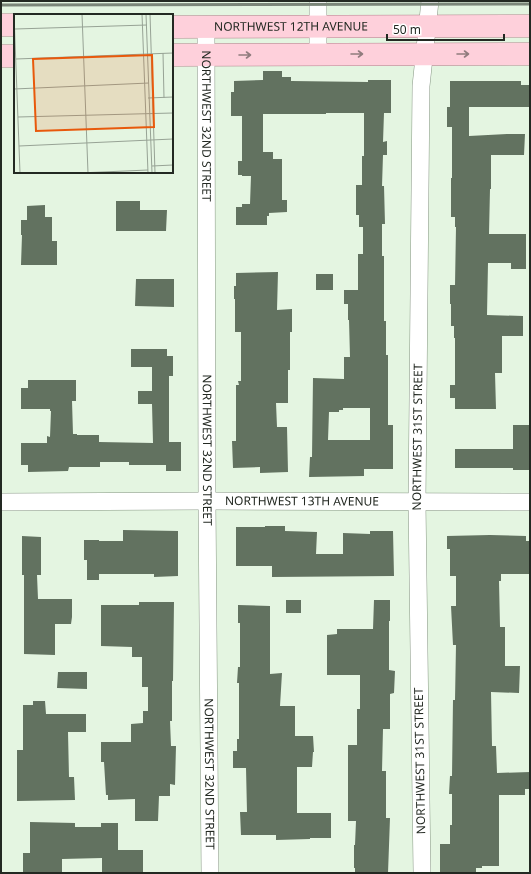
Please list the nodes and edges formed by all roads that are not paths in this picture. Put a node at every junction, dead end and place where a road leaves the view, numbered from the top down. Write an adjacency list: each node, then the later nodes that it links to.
1 (318, 1): 9 (street)
2 (430, 1): 5 (street, NORTHWEST 31ST STREET)
3 (1, 25): 4 (main road)
4 (14, 25)
5 (427, 26): 6 (main road, NORTHWEST 12TH AVENUE); 9 (main road, NORTHWEST 12TH AVENUE); 14 (street, NORTHWEST 31ST STREET)
6 (530, 26)
7 (173, 27): 8 (main road, NORTHWEST 12TH AVENUE)
8 (206, 27): 9 (main road, NORTHWEST 12TH AVENUE); 13 (street, NORTHWEST 32ND STREET)
9 (318, 27): 10 (street)
10 (318, 54): 13 (main road, one-way to 10); 14 (main road, one-way to 14)
11 (530, 54): 14 (main road, one-way to 11)
12 (173, 55): 13 (main road)
13 (206, 55): 17 (street, NORTHWEST 32ND STREET)
14 (424, 55): 19 (street, NORTHWEST 31ST STREET)
15 (1, 56): 16 (main road)
16 (14, 56)
17 (207, 501): 18 (street, NORTHWEST 13TH AVENUE); 19 (street, NORTHWEST 13TH AVENUE); 21 (street, NORTHWEST 32ND STREET)
18 (1, 502)
19 (418, 502): 20 (street, NORTHWEST 13TH AVENUE); 22 (street, NORTHWEST 31ST STREET)
20 (530, 502)
21 (210, 873)
22 (422, 873)

